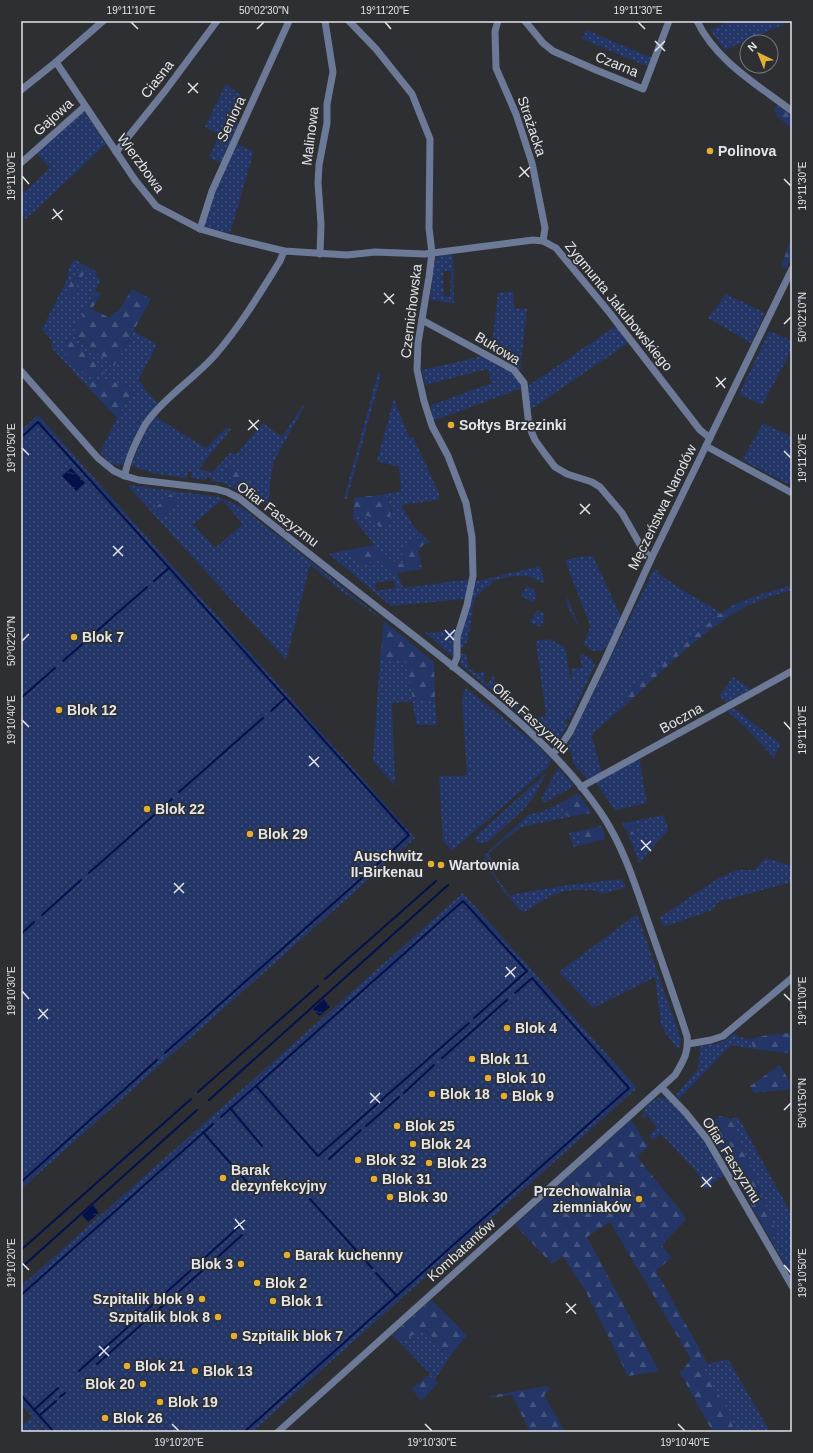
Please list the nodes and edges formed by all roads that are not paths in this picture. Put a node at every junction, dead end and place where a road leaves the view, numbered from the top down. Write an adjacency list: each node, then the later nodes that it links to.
1 (102, 21): 10 (street)
2 (217, 21): 14 (street, Ciasna)
3 (289, 21): 16 (street, Seniora)
4 (325, 21): 20 (street, Malinowa)
5 (349, 21): 19 (street, Czernichowska)
6 (498, 21): 17 (street, Strażacka)
7 (526, 21): 8 (street, Czarna)
8 (669, 21)
9 (697, 21): 13 (street)
10 (56, 62): 11 (street); 12 (street, Wierzbowa)
11 (21, 90)
12 (85, 106): 14 (street, Wierzbowa); 15 (street, Gajowa)
13 (792, 111)
14 (116, 152): 16 (street, Wierzbowa)
15 (21, 163)
16 (200, 229): 18 (street, Wierzbowa)
17 (543, 241): 19 (street, Zygmunta Jakubowskiego); 24 (street, Zygmunta Jakubowskiego)
18 (284, 251): 20 (street, Zygmunta Jakubowskiego); 26 (street)
19 (432, 253): 20 (street, Zygmunta Jakubowskiego); 22 (street, Czernichowska)
20 (320, 254)
21 (792, 269): 24 (street, Męczeństwa Narodów)
22 (422, 320): 28 (street, Bukowa); 29 (street, Czernichowska)
23 (21, 371): 26 (street, Ofiar Faszyzmu)
24 (710, 438): 25 (street, Męczeństwa Narodów)
25 (706, 446): 27 (street); 28 (street, Męczeństwa Narodów)
26 (125, 476): 29 (street, Ofiar Faszyzmu)
27 (792, 493)
28 (651, 559): 31 (street, Męczeństwa Narodów)
29 (454, 667): 31 (street, Ofiar Faszyzmu)
30 (792, 671): 32 (street, Boczna)
31 (554, 753): 32 (street, Ofiar Faszyzmu)
32 (581, 786): 34 (street, Ofiar Faszyzmu)
33 (792, 978): 34 (street)
34 (688, 1044): 35 (street)
35 (662, 1088): 36 (street, Ofiar Faszyzmu); 37 (street, Kombatantów)
36 (792, 1286)
37 (278, 1432)

